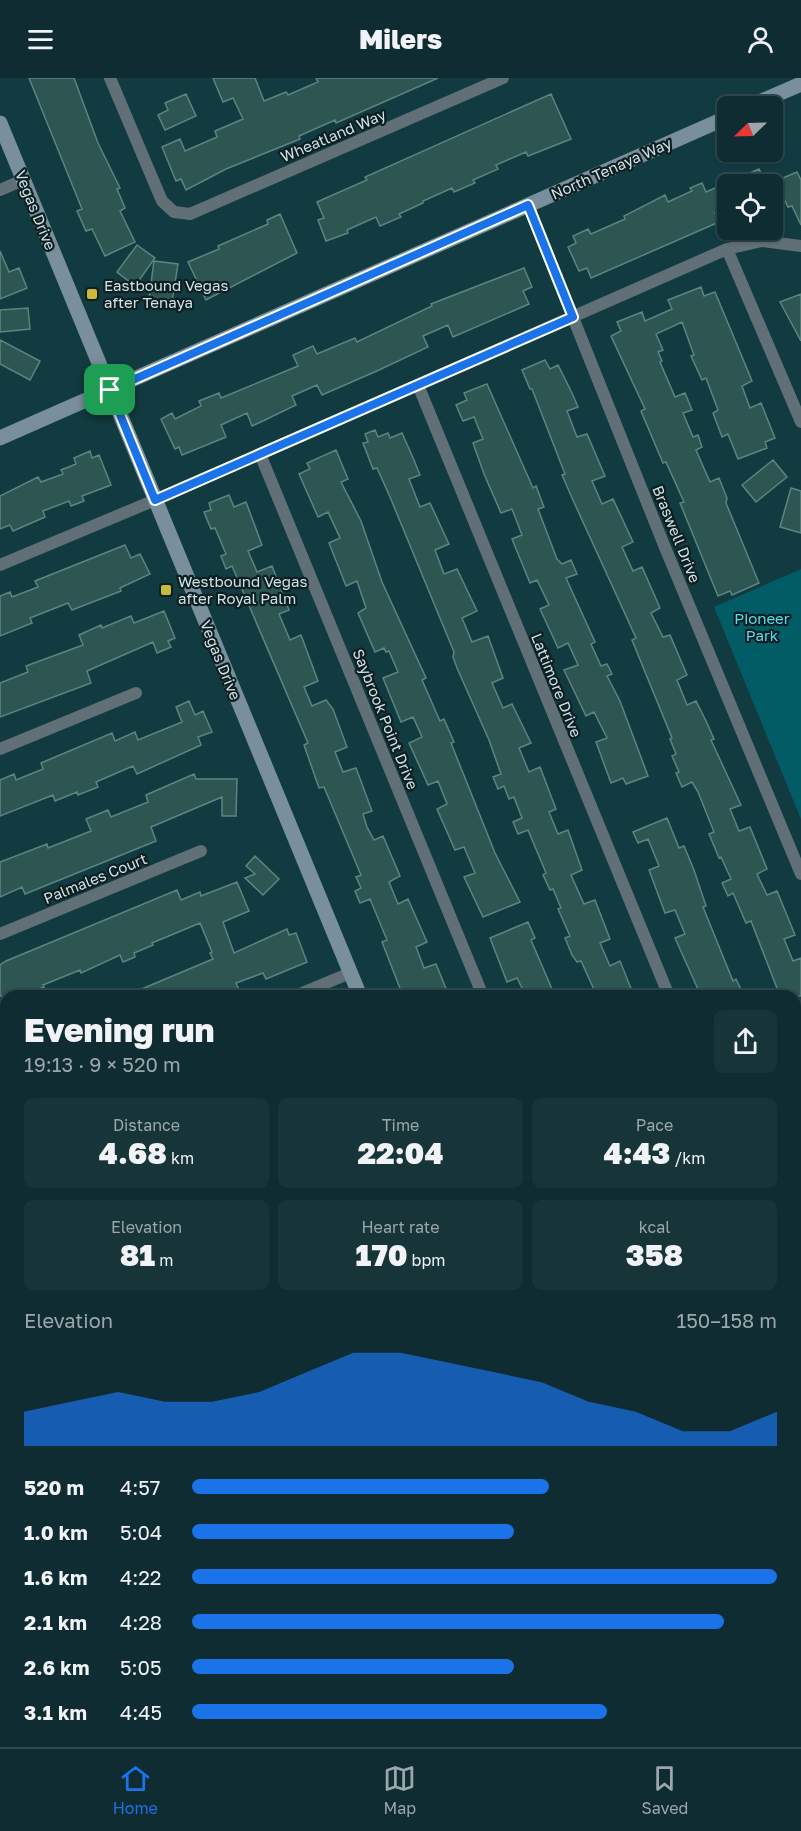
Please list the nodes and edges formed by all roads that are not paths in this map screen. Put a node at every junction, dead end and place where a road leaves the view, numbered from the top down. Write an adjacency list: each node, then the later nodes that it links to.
1 (110, 78): 2 (street, Wheatland Way)
2 (498, 79)
3 (801, 84): 4 (main road)
4 (773, 96)
5 (717, 122): 9 (main road, North Tenaya Way)
6 (0, 123): 7 (main road, Vegas Drive)
7 (24, 180): 8 (street); 14 (main road, Vegas Drive)
8 (0, 190)
9 (528, 205): 12 (street, Braswell Drive); 14 (main road, North Tenaya Way)
10 (801, 246): 11 (street)
11 (728, 249): 12 (street); 15 (street)
12 (573, 317): 13 (street); 23 (street, Braswell Drive)
13 (418, 385): 17 (street); 29 (street, Lattimore Drive)
14 (110, 390): 16 (main road, North Tenaya Way); 18 (main road, Vegas Drive)
15 (801, 422)
16 (0, 438)
17 (260, 454): 18 (street); 28 (street, Saybrook Point Drive)
18 (155, 500): 19 (street); 25 (main road, Vegas Drive)
19 (0, 565)
20 (136, 693): 21 (street)
21 (0, 749)
22 (201, 851): 24 (street, Palmales Court)
23 (801, 874)
24 (0, 934)
25 (350, 973): 26 (street); 27 (main road, Vegas Drive)
26 (309, 990)
27 (357, 990)
28 (481, 990)
29 (667, 990)

